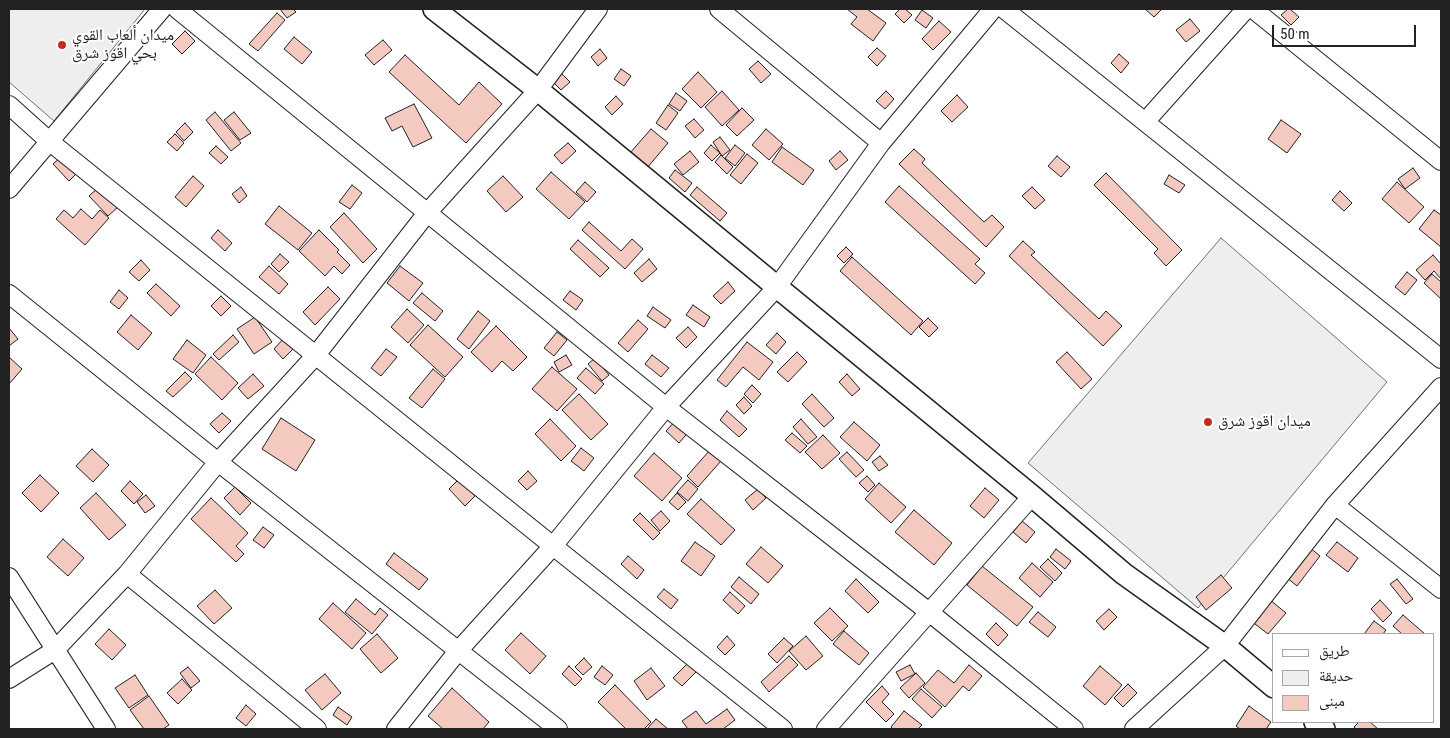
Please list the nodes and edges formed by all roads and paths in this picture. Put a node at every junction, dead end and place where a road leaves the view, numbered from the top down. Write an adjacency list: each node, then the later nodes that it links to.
1 (162, 9): 13 (street)
2 (177, 9): 17 (street)
3 (434, 9): 10 (street)
4 (598, 9): 10 (street)
5 (719, 9): 14 (street)
6 (992, 9): 14 (street)
7 (1004, 9): 12 (street)
8 (1246, 9): 12 (street)
9 (1253, 9): 15 (street)
10 (538, 90): 17 (street); 18 (street)
11 (9, 106): 13 (street)
12 (1145, 122): 21 (street)
13 (49, 141): 16 (street); 20 (street)
14 (880, 143): 18 (street)
15 (1441, 161)
16 (9, 189)
17 (427, 213): 20 (street); 23 (street)
18 (776, 287): 23 (street); 25 (street)
19 (9, 294): 24 (street)
20 (316, 355): 24 (street); 27 (street)
21 (1441, 359)
22 (1441, 387): 26 (street)
23 (666, 407): 27 (street); 31 (street)
24 (218, 462): 28 (street); 34 (street)
25 (1032, 496): 31 (street); 32 (street)
26 (1335, 505): 30 (street); 32 (street)
27 (552, 546): 34 (street); 41 (street)
28 (127, 574): 33 (street); 38 (street)
29 (9, 577): 33 (street)
30 (1441, 589)
31 (929, 612): 42 (street); 43 (street)
32 (1225, 646): 36 (street); 44 (street)
33 (56, 650): 35 (street); 37 (street)
34 (458, 651): 39 (street); 40 (street)
35 (9, 679)
36 (1272, 685)
37 (106, 729)
38 (317, 729)
39 (396, 729)
40 (558, 729)
41 (783, 729)
42 (826, 729)
43 (1074, 729)
44 (1134, 729)

